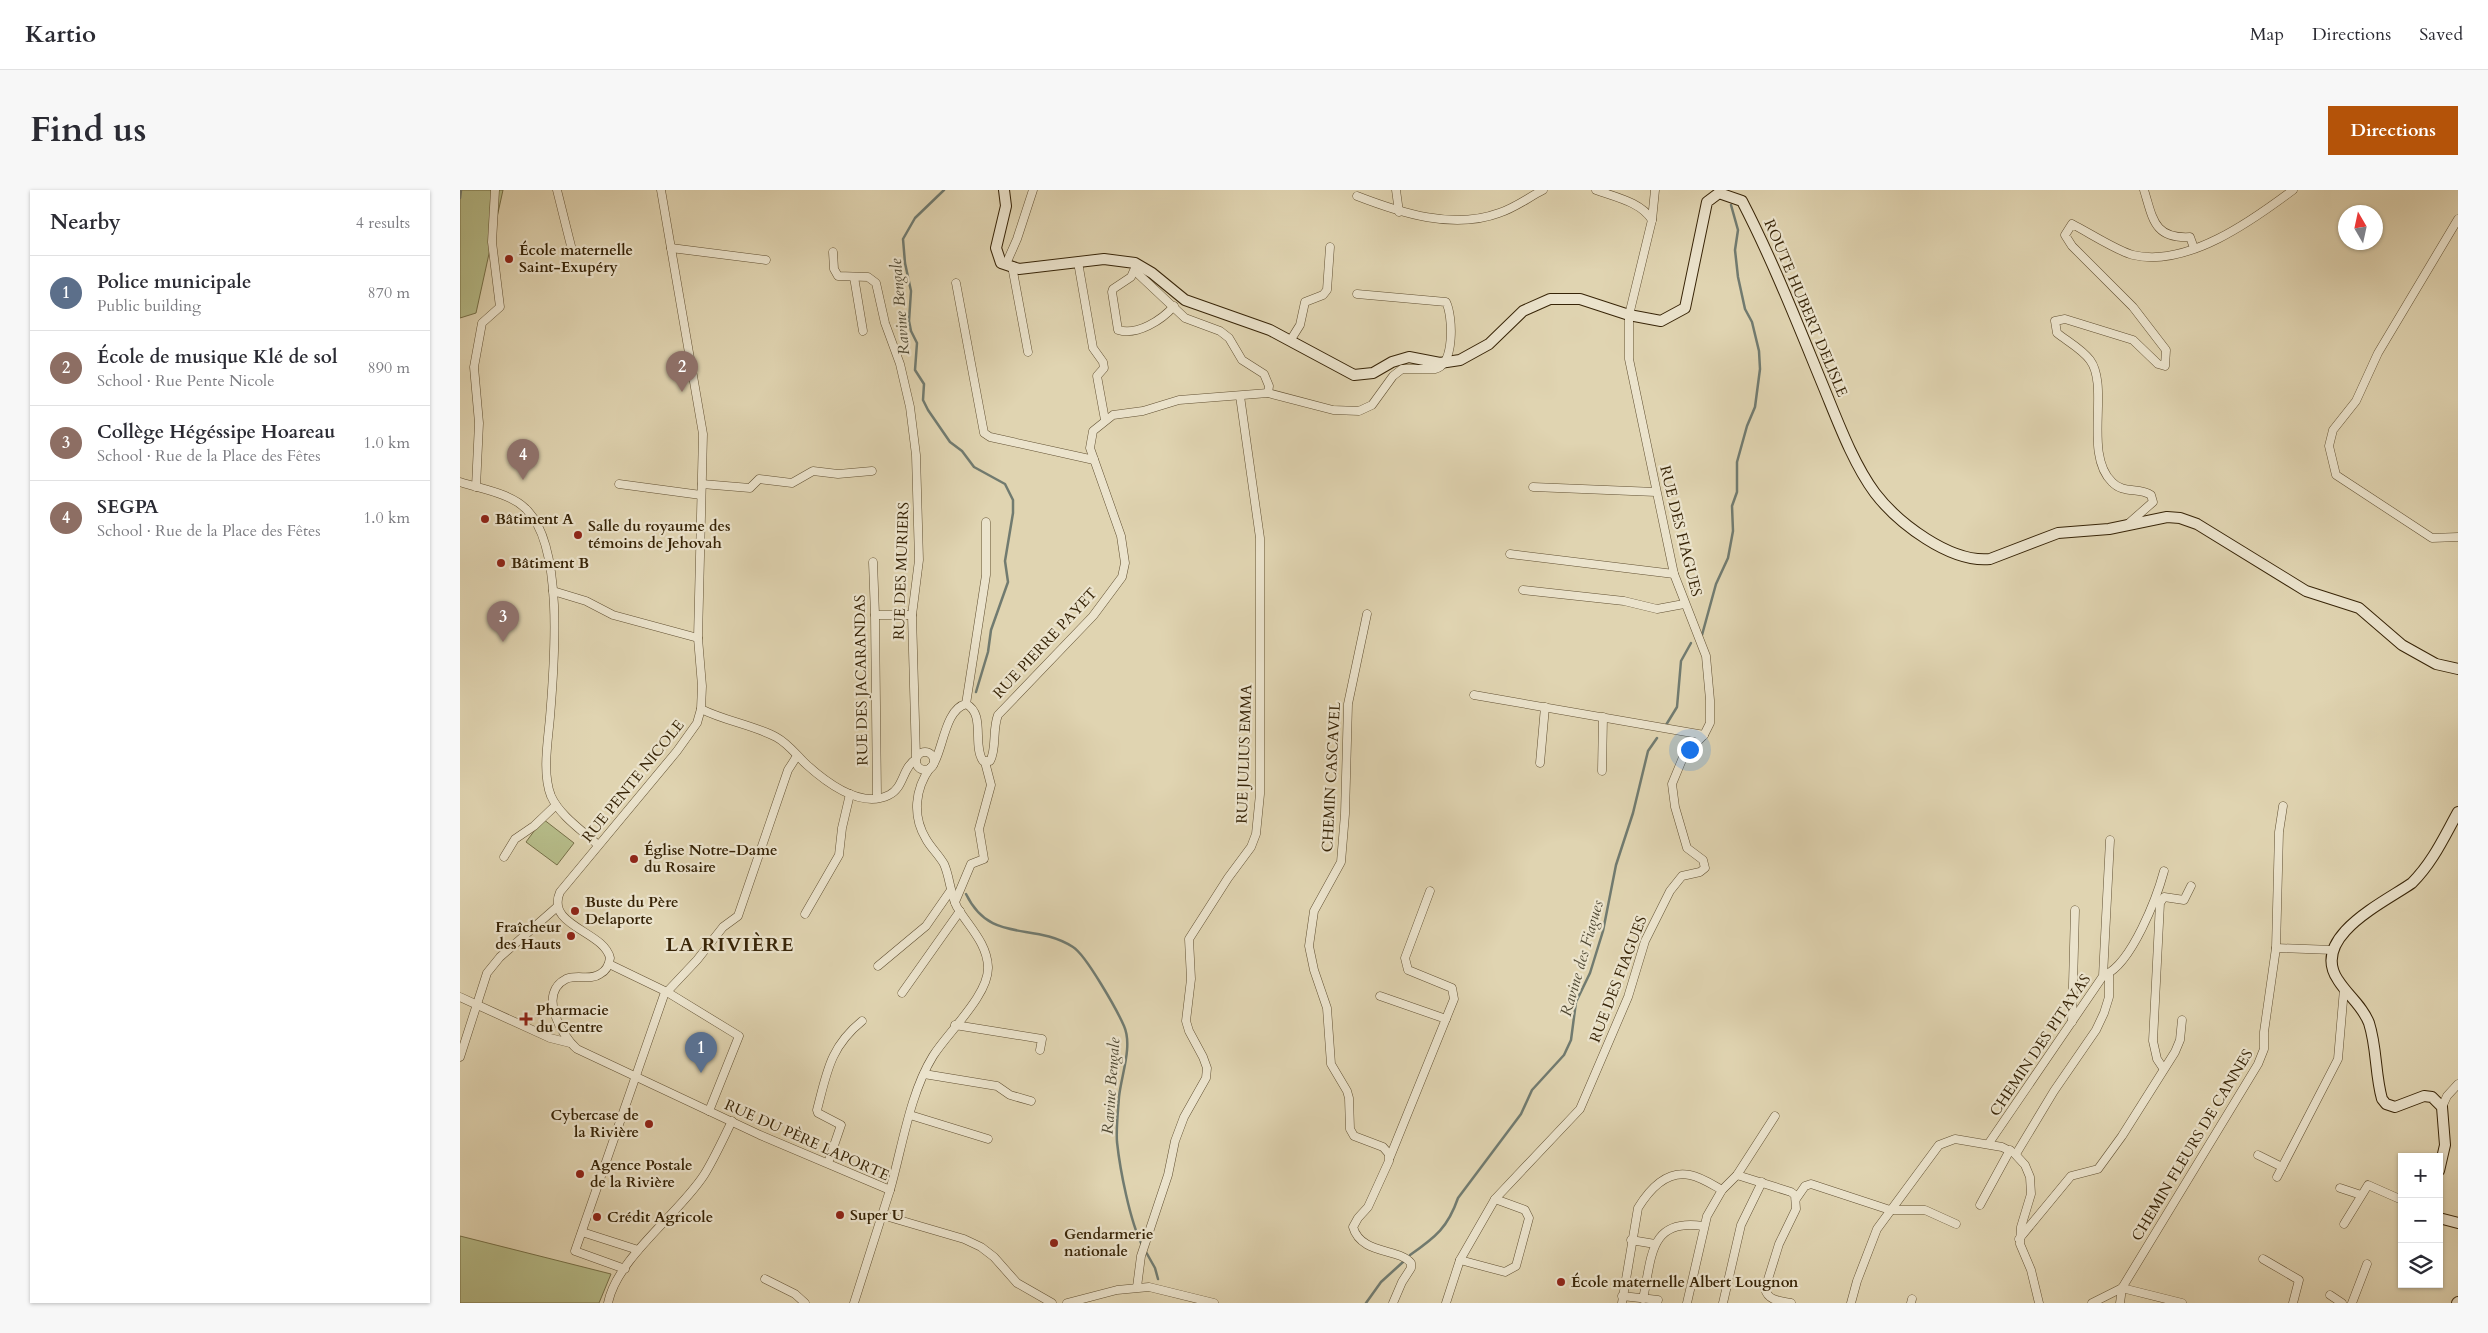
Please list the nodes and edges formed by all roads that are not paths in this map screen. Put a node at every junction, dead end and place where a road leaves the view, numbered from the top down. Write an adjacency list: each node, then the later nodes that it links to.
1 (494, 190): 42 (street)
2 (557, 190): 19 (street)
3 (661, 190): 17 (street, RUE PENTE NICOLE)
4 (1004, 190): 23 (main road)
5 (1033, 190): 23 (street)
6 (1396, 190): 13 (street)
7 (1543, 190): 13 (street)
8 (1596, 190): 15 (street)
9 (1655, 190): 15 (street, RUE DES FIAGUES)
10 (2144, 190): 18 (street)
11 (2293, 190): 18 (street)
12 (1357, 196): 13 (street)
13 (1400, 212)
14 (2458, 219): 48 (street)
15 (1652, 220): 29 (street, RUE DES FIAGUES)
16 (1330, 247): 31 (street)
17 (671, 248): 21 (street); 41 (street, RUE PENTE NICOLE)
18 (2194, 248): 47 (street)
19 (572, 250)
20 (833, 252): 25 (street, RUE DES MURIERS)
21 (766, 260)
22 (1078, 262): 23 (main road, ROUTE HUBERT DELISLE); 24 (main road, ROUTE HUBERT DELISLE); 36 (street)
23 (1009, 265): 32 (street)
24 (1135, 267): 28 (street); 28 (street); 31 (main road, ROUTE HUBERT DELISLE)
25 (854, 277): 30 (street); 57 (street, RUE DES MURIERS)
26 (956, 283): 37 (street)
27 (1357, 294): 33 (street)
28 (1174, 306): 34 (street)
29 (1629, 315): 33 (main road, ROUTE HUBERT DELISLE); 44 (street, RUE DES FIAGUES); 47 (main road, ROUTE HUBERT DELISLE)
30 (863, 331)
31 (1290, 341): 33 (main road, ROUTE HUBERT DELISLE)
32 (1028, 352)
33 (1447, 362): 34 (street)
34 (1268, 393): 35 (street)
35 (1240, 396): 36 (street); 157 (street, RUE JULIUS EMMA)
36 (1105, 420): 37 (street, RUE PIERRE PAYET)
37 (1094, 460): 69 (street, RUE PIERRE PAYET)
38 (872, 471): 41 (street)
39 (460, 482): 42 (street)
40 (619, 484): 45 (street)
41 (702, 484): 45 (street, RUE PENTE NICOLE)
42 (476, 487): 52 (street)
43 (1533, 487): 44 (street)
44 (1656, 492): 51 (street, RUE DES FIAGUES)
45 (701, 496): 58 (street, RUE PENTE NICOLE)
46 (986, 522): 61 (street)
47 (2127, 525): 59 (main road, ROUTE HUBERT DELISLE)
48 (2458, 537)
49 (1510, 554): 51 (street)
50 (873, 562): 56 (street, RUE DES JACARANDAS)
51 (1674, 574): 54 (street, RUE DES FIAGUES)
52 (553, 590): 58 (street); 77 (street)
53 (1523, 590): 54 (street)
54 (1684, 604): 65 (street, RUE DES FIAGUES)
55 (1367, 614): 126 (street, CHEMIN CASCAVEL)
56 (875, 615): 57 (street); 76 (street, RUE DES JACARANDAS)
57 (912, 615): 67 (street, RUE DES MURIERS)
58 (698, 638): 63 (street, RUE PENTE NICOLE)
59 (2458, 669)
60 (1474, 695): 62 (street)
61 (966, 704): 66 (street); 69 (street)
62 (1545, 708): 64 (street); 70 (street)
63 (702, 709): 68 (street); 81 (street, RUE PENTE NICOLE)
64 (1603, 718): 65 (street); 73 (street)
65 (1704, 735): 138 (street, RUE DES FIAGUES)
66 (940, 742): 67 (street); 71 (street)
67 (919, 754): 71 (street); 72 (street); 74 (street)
68 (797, 756): 75 (street); 98 (street)
69 (985, 762): 87 (street)
70 (1540, 763)
71 (932, 766): 74 (street)
72 (907, 770): 74 (street); 76 (street)
73 (1602, 770)
74 (921, 771): 85 (street)
75 (850, 794): 76 (street); 91 (street)
76 (877, 798)
77 (556, 805): 81 (street); 82 (street)
78 (2283, 806): 92 (street, CHEMIN FLEURS DE CANNES)
79 (2458, 812): 93 (main road)
80 (2110, 840): 96 (street, CHEMIN DES PITAYAS)
81 (598, 845): 88 (street, RUE PENTE NICOLE)
82 (504, 857)
83 (2164, 870): 96 (street)
84 (2191, 886): 111 (street)
85 (951, 890): 87 (street); 95 (street)
86 (1430, 891): 103 (street)
87 (955, 902): 90 (street)
88 (558, 907): 94 (street); 102 (street)
89 (2075, 910): 106 (street)
90 (960, 911): 99 (street); 107 (street)
91 (805, 914)
92 (2276, 948): 93 (street); 158 (street, CHEMIN FLEURS DE CANNES)
93 (2333, 950): 97 (main road)
94 (609, 964): 98 (street); 108 (street)
95 (878, 966)
96 (2106, 974): 106 (street, CHEMIN DES PITAYAS); 123 (street)
97 (2344, 989): 116 (main road); 128 (street)
98 (667, 992): 113 (street); 117 (street)
99 (902, 993)
100 (1380, 996): 103 (street)
101 (460, 997): 102 (street)
102 (478, 1005): 108 (street); 110 (street)
103 (1446, 1019): 126 (street)
104 (2182, 1020): 111 (street)
105 (862, 1021): 127 (street)
106 (2072, 1022): 122 (street, CHEMIN DES PITAYAS)
107 (955, 1025): 109 (street); 112 (street)
108 (570, 1043): 113 (street, RUE DU PÈRE LAPORTE)
109 (1040, 1050)
110 (460, 1057)
111 (2163, 1068): 148 (street)
112 (924, 1074): 115 (street); 118 (street)
113 (634, 1077): 117 (street, RUE DU PÈRE LAPORTE); 147 (street)
114 (2458, 1084): 116 (street)
115 (1031, 1101)
116 (2442, 1107): 124 (main road)
117 (709, 1111): 120 (street, RUE DU PÈRE LAPORTE)
118 (910, 1115): 121 (street); 133 (street)
119 (1775, 1116): 129 (street)
120 (732, 1121): 127 (street, RUE DU PÈRE LAPORTE); 151 (street)
121 (988, 1139)
122 (1990, 1143): 123 (street); 140 (street)
123 (2013, 1152): 139 (street); 148 (street)
124 (2443, 1154)
125 (2258, 1155): 128 (street)
126 (1390, 1157): 170 (street)
127 (828, 1163): 133 (street, RUE DU PÈRE LAPORTE)
128 (2282, 1167): 130 (street)
129 (1737, 1175): 131 (street); 134 (street)
130 (2277, 1177)
131 (1762, 1182): 137 (street); 173 (street)
132 (2340, 1188): 135 (street)
133 (890, 1190): 141 (street, RUE DU PÈRE LAPORTE)
134 (1722, 1190): 146 (street); 149 (street)
135 (2361, 1195): 136 (street); 145 (street)
136 (2398, 1198)
137 (1796, 1199): 140 (street); 174 (street)
138 (1494, 1200): 153 (street, RUE DES FIAGUES); 153 (street)
139 (1980, 1206)
140 (1890, 1210): 144 (street); 175 (street)
141 (882, 1215): 166 (street, RUE DU PÈRE LAPORTE); 167 (street)
142 (2443, 1219): 143 (main road)
143 (2458, 1223)
144 (1956, 1224)
145 (2344, 1224)
146 (1703, 1226): 150 (street); 172 (street)
147 (582, 1232): 151 (street); 155 (street)
148 (2019, 1239): 176 (street)
149 (1632, 1240): 150 (street); 162 (street)
150 (1655, 1244): 160 (street)
151 (638, 1250): 155 (street)
152 (2263, 1259): 180 (street)
153 (1460, 1260): 171 (street, RUE DES FIAGUES)
154 (2367, 1264): 182 (street)
155 (625, 1269): 164 (street)
156 (765, 1279): 165 (street)
157 (1137, 1287): 161 (street); 169 (street)
158 (2122, 1288): 177 (street); 178 (street); 179 (street)
159 (2330, 1295): 181 (street)
160 (1643, 1298): 162 (street); 163 (street)
161 (1102, 1299): 168 (street)
162 (1622, 1300)
163 (1658, 1300)
164 (608, 1303)
165 (805, 1303)
166 (854, 1303)
167 (1052, 1303)
168 (1067, 1303)
169 (1214, 1303)
170 (1393, 1303)
171 (1446, 1303)
172 (1687, 1303)
173 (1723, 1303)
174 (1791, 1303)
175 (1851, 1303)
176 (2039, 1303)
177 (2092, 1303)
178 (2120, 1303)
179 (2182, 1303)
180 (2293, 1303)
181 (2342, 1303)
182 (2352, 1303)

